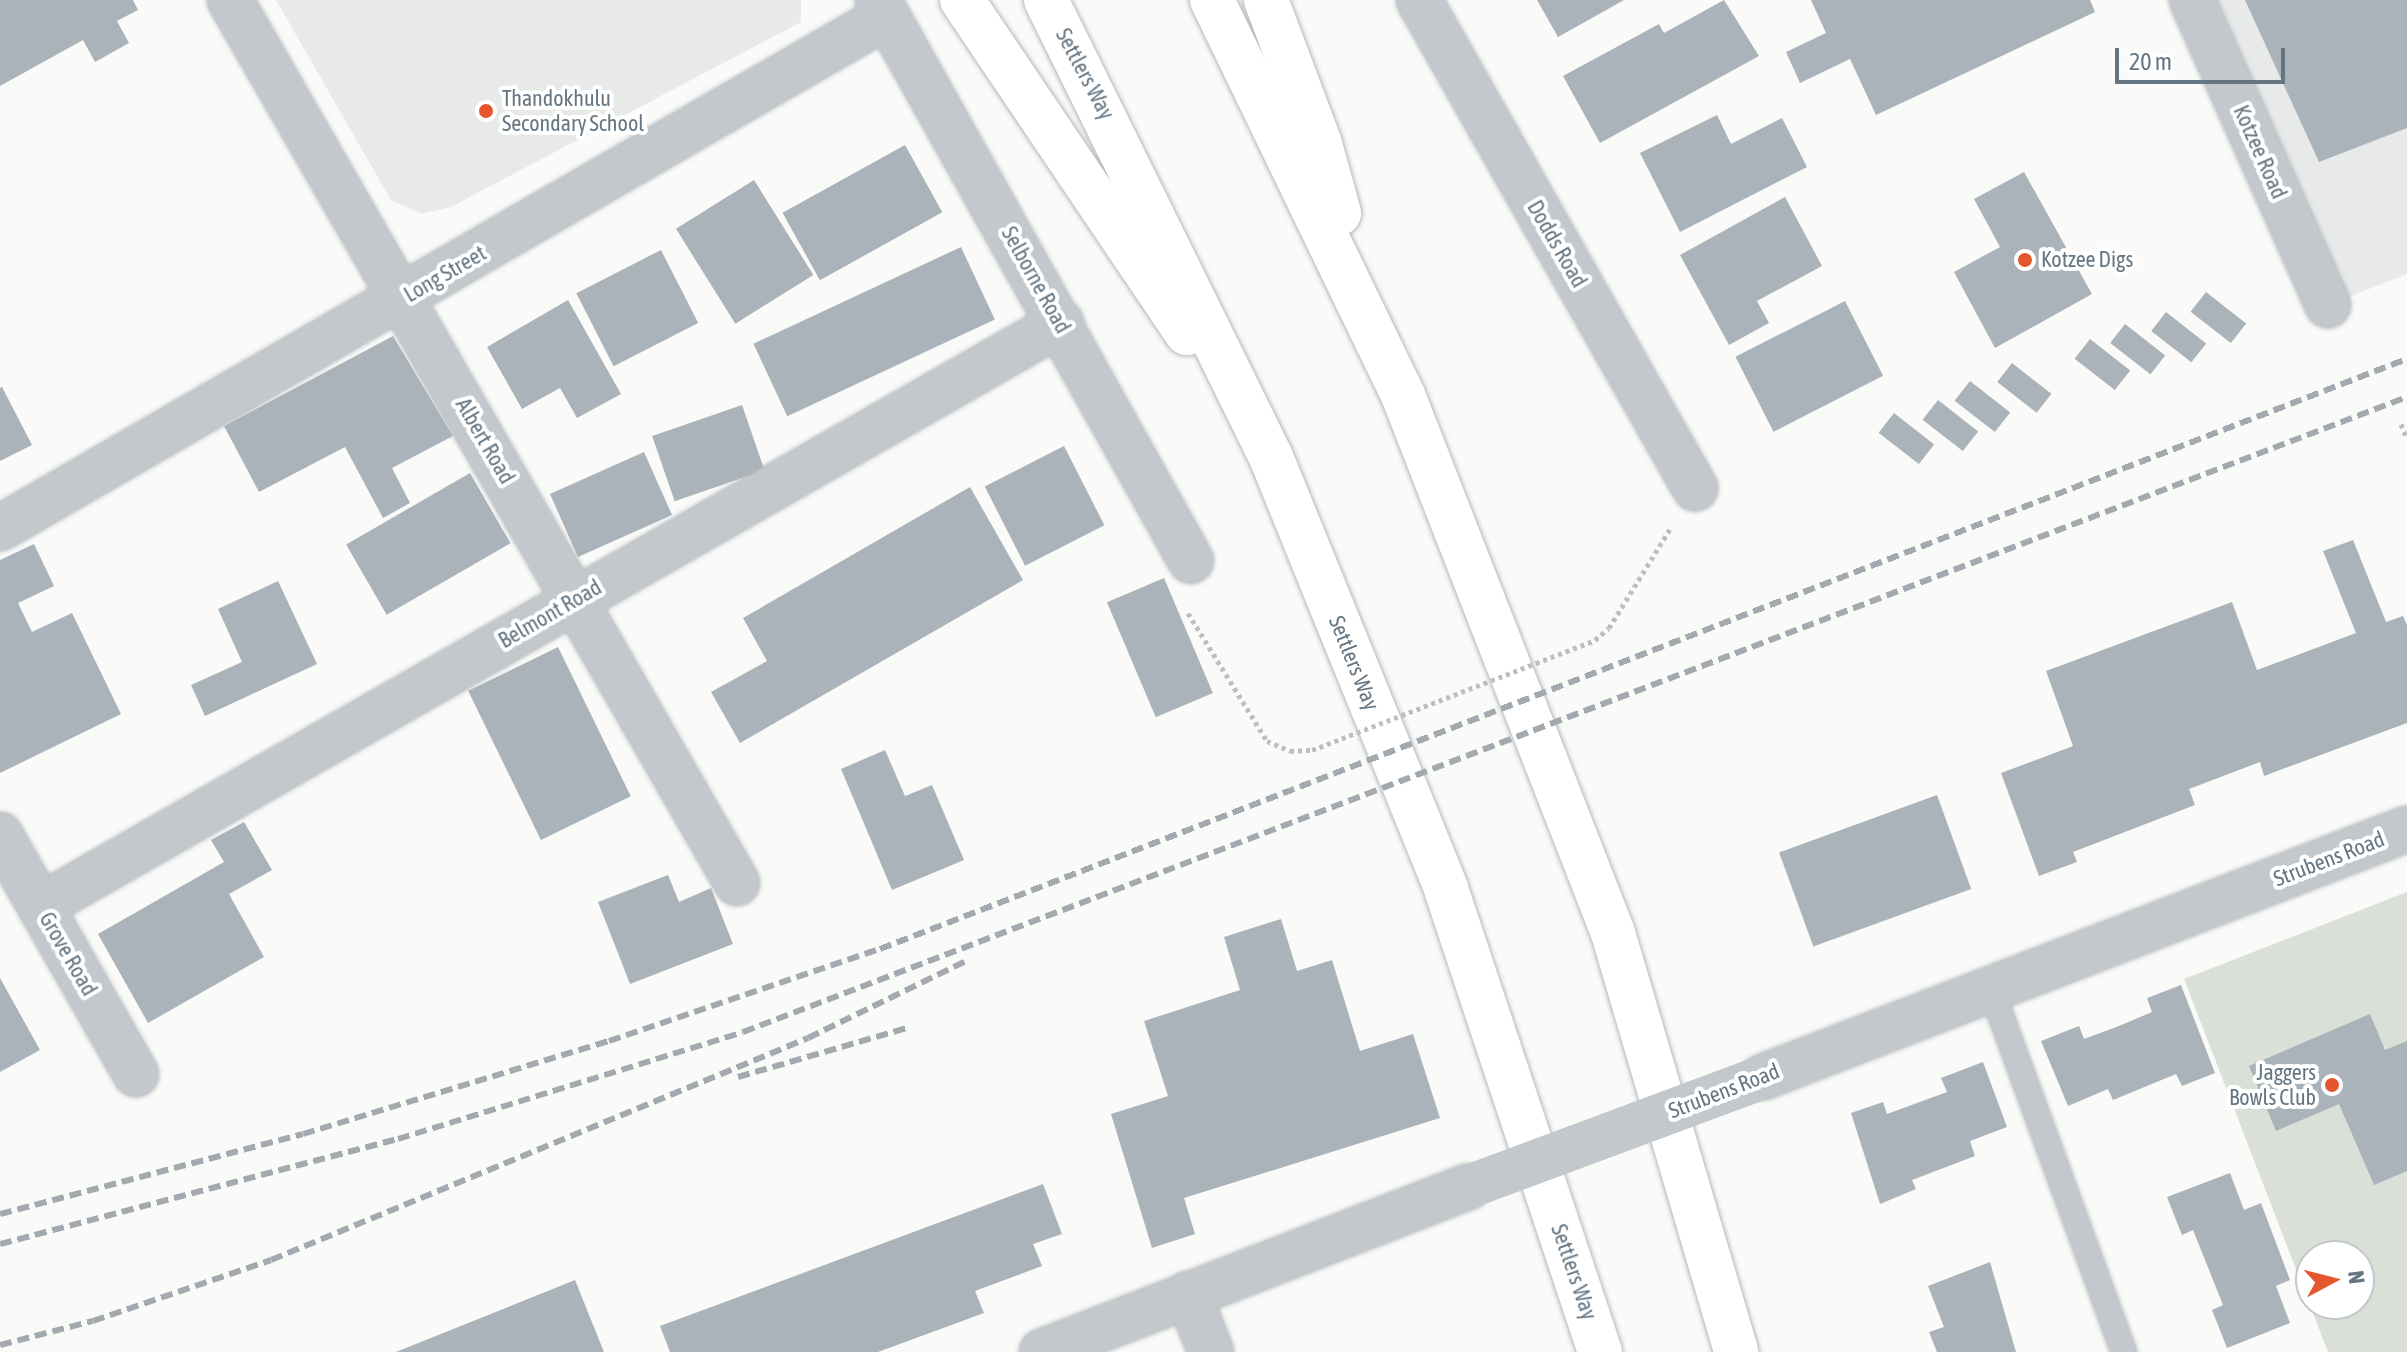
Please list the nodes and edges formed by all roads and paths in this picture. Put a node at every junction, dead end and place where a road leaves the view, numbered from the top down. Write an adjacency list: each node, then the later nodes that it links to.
1 (230, 0): 9 (street, Albert Road)
2 (962, 0): 15 (highway)
3 (1046, 0): 15 (highway, Settlers Way)
4 (1212, 0): 11 (highway)
5 (1266, 0): 11 (highway)
6 (1419, 0): 16 (street, Dodds Road)
7 (2192, 0): 10 (street, Kotzee Road)
8 (883, 8): 9 (street, Long Street); 12 (street, Selborne Road)
9 (402, 298): 17 (street, Long Street); 19 (street, Albert Road)
10 (2328, 305)
11 (1367, 315): 30 (highway)
12 (1061, 323): 18 (street, Selborne Road); 19 (street, Belmont Road)
13 (2401, 424): 14 (path)
14 (2407, 439)
15 (1271, 457): 29 (highway, Settlers Way)
16 (1695, 488): 18 (path, bridge)
17 (0, 528)
18 (1191, 561)
19 (577, 599): 22 (street, Albert Road); 23 (street, Belmont Road)
20 (2407, 829): 24 (street, Strubens Road)
21 (0, 835): 23 (street, Grove Road)
22 (737, 883)
23 (41, 906): 25 (street, Grove Road)
24 (1991, 989): 26 (street, Strubens Road, bridge); 31 (lane)
25 (136, 1074)
26 (1188, 1294): 27 (street, Strubens Road); 28 (street)
27 (1042, 1352)
28 (1211, 1352)
29 (1600, 1352)
30 (1736, 1352)
31 (2124, 1352)

